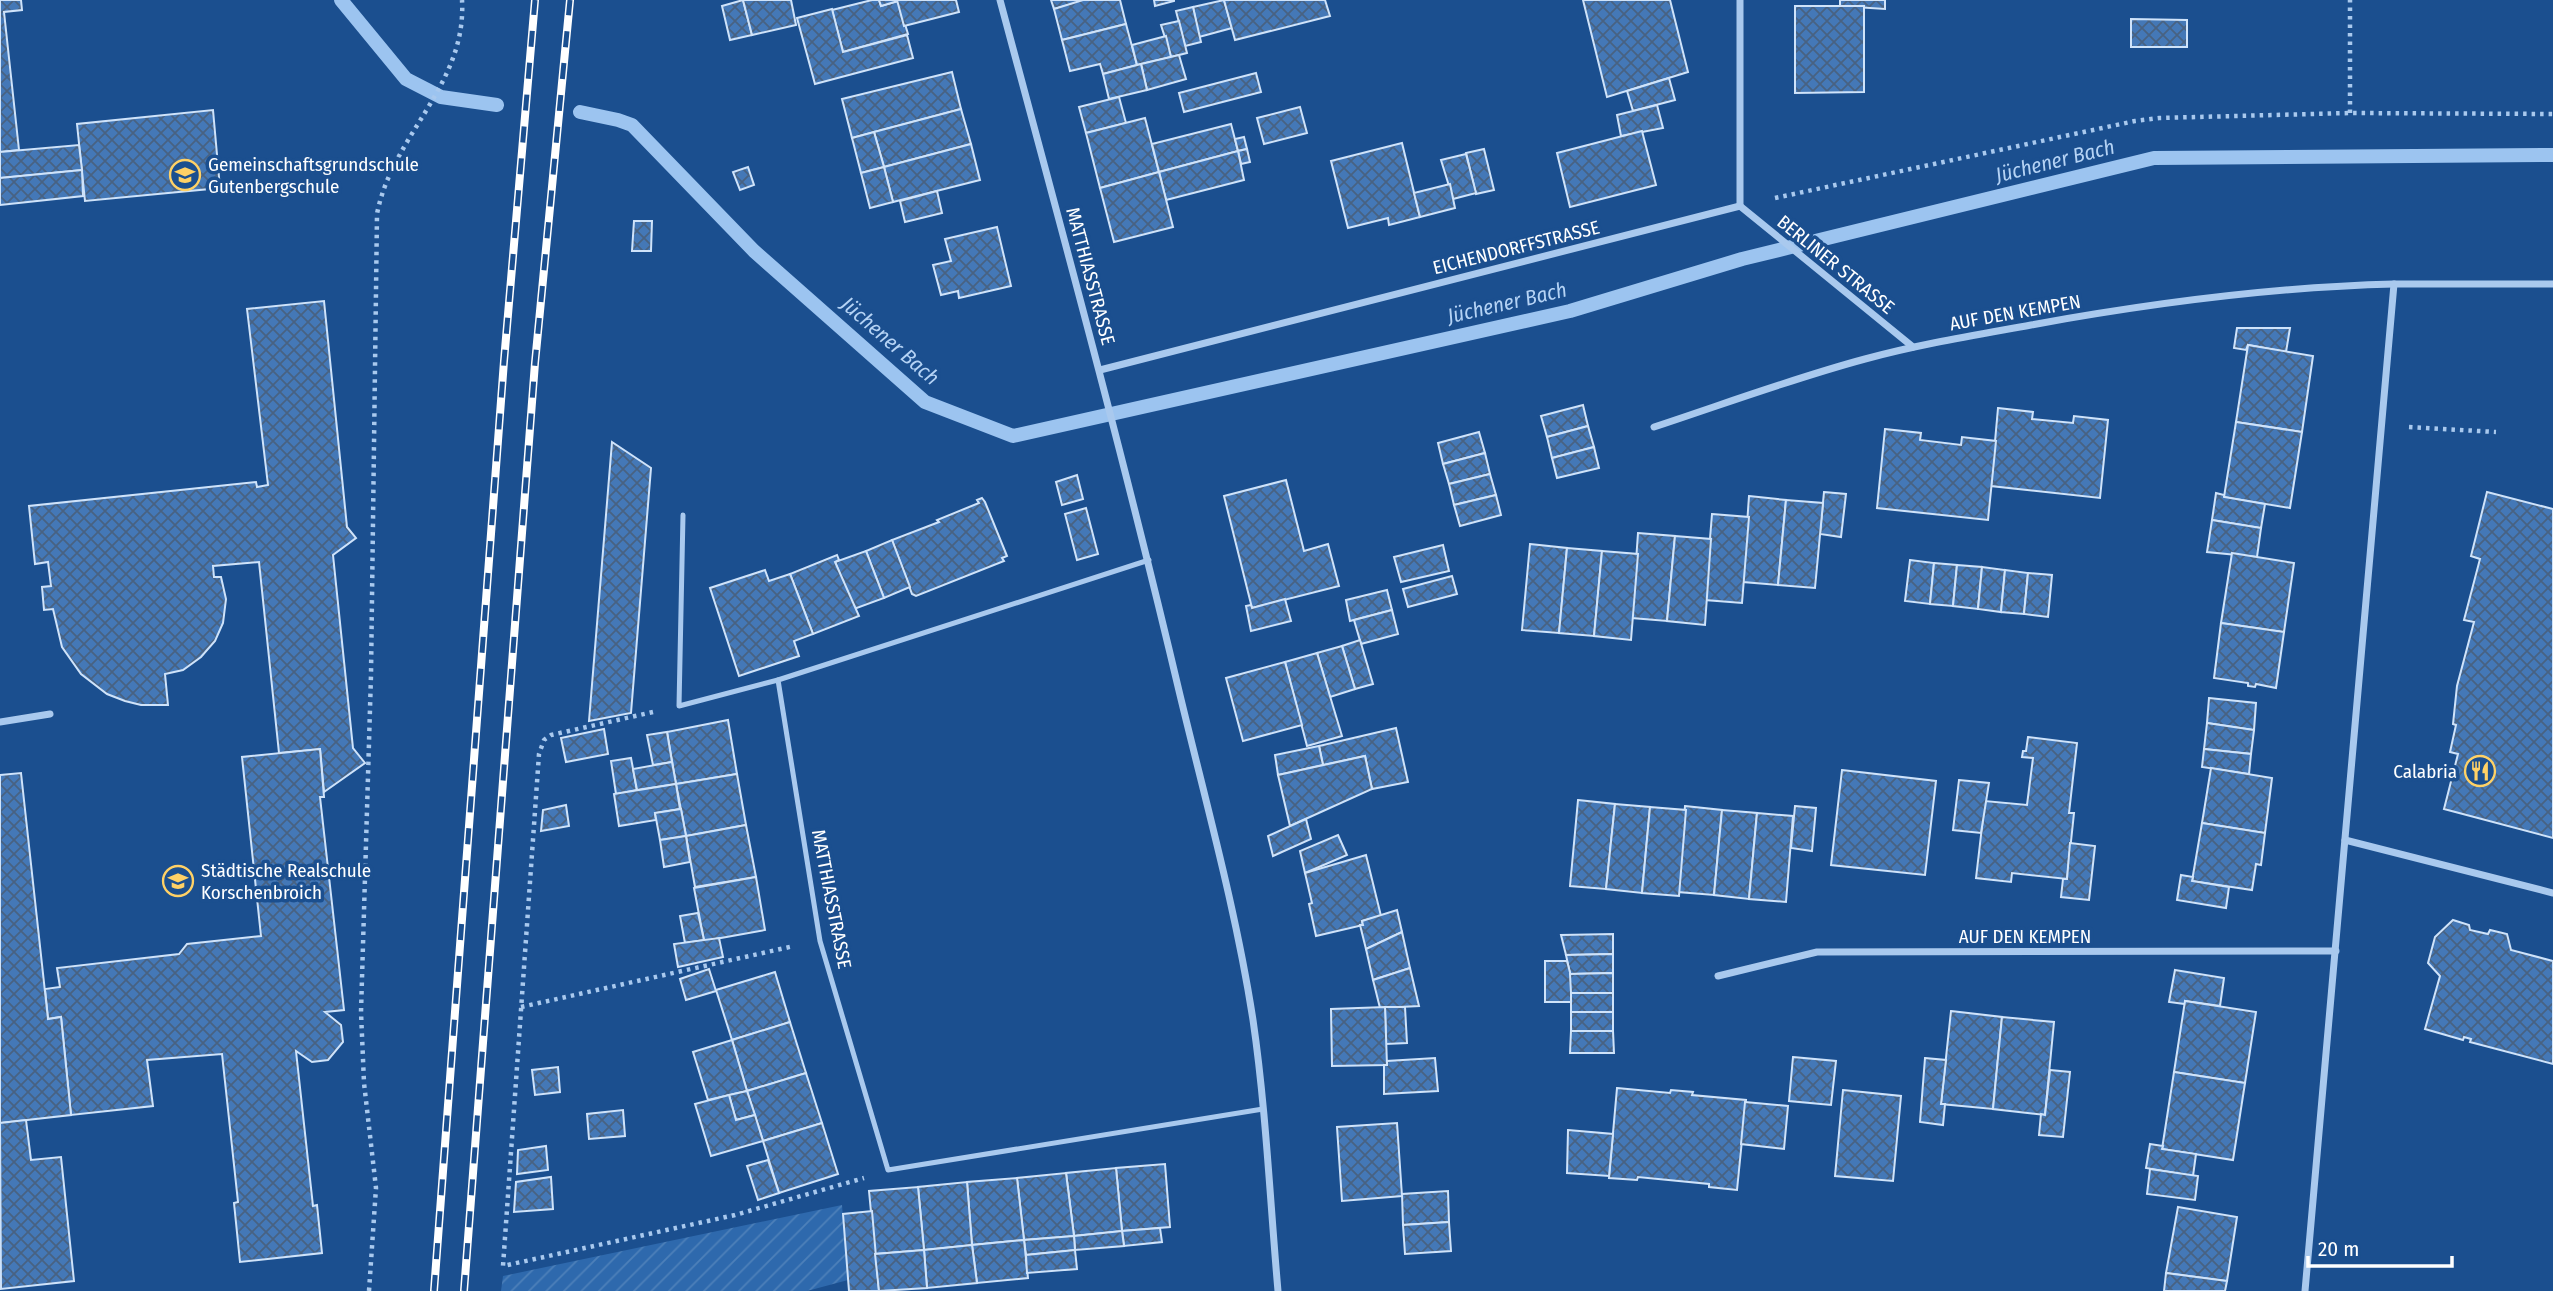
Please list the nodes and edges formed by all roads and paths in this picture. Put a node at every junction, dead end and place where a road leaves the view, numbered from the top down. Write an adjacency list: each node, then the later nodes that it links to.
1 (461, 0): 29 (path)
2 (1000, 0): 11 (street, MATTHIASSTRASSE)
3 (1740, 0): 7 (street)
4 (2350, 0): 5 (path)
5 (2350, 113): 6 (path); 7 (path)
6 (2553, 114)
7 (1740, 206): 10 (street, BERLINER STRASSE); 11 (street, EICHENDORFFSTRASSE)
8 (2394, 284): 9 (street, AUF DEN KEMPEN); 10 (street, AUF DEN KEMPEN); 21 (street)
9 (2553, 284)
10 (1913, 347): 13 (street, AUF DEN KEMPEN)
11 (1100, 370): 16 (street, MATTHIASSTRASSE)
12 (2397, 426): 14 (path)
13 (1654, 427)
14 (2496, 432)
15 (683, 515): 18 (lane)
16 (1149, 560): 17 (lane); 27 (street, MATTHIASSTRASSE)
17 (778, 680): 18 (lane); 23 (lane, MATTHIASSTRASSE)
18 (679, 706): 26 (path)
19 (50, 714): 20 (street)
20 (0, 722)
21 (2345, 841): 22 (street); 24 (street)
22 (2553, 893)
23 (820, 941): 26 (path); 28 (lane, MATTHIASSTRASSE)
24 (2336, 951): 25 (street, AUF DEN KEMPEN); 31 (street)
25 (1718, 976)
26 (521, 1007): 28 (path)
27 (1263, 1109): 28 (lane); 30 (street, MATTHIASSTRASSE)
28 (888, 1170)
29 (369, 1291)
30 (1278, 1291)
31 (2305, 1291)

